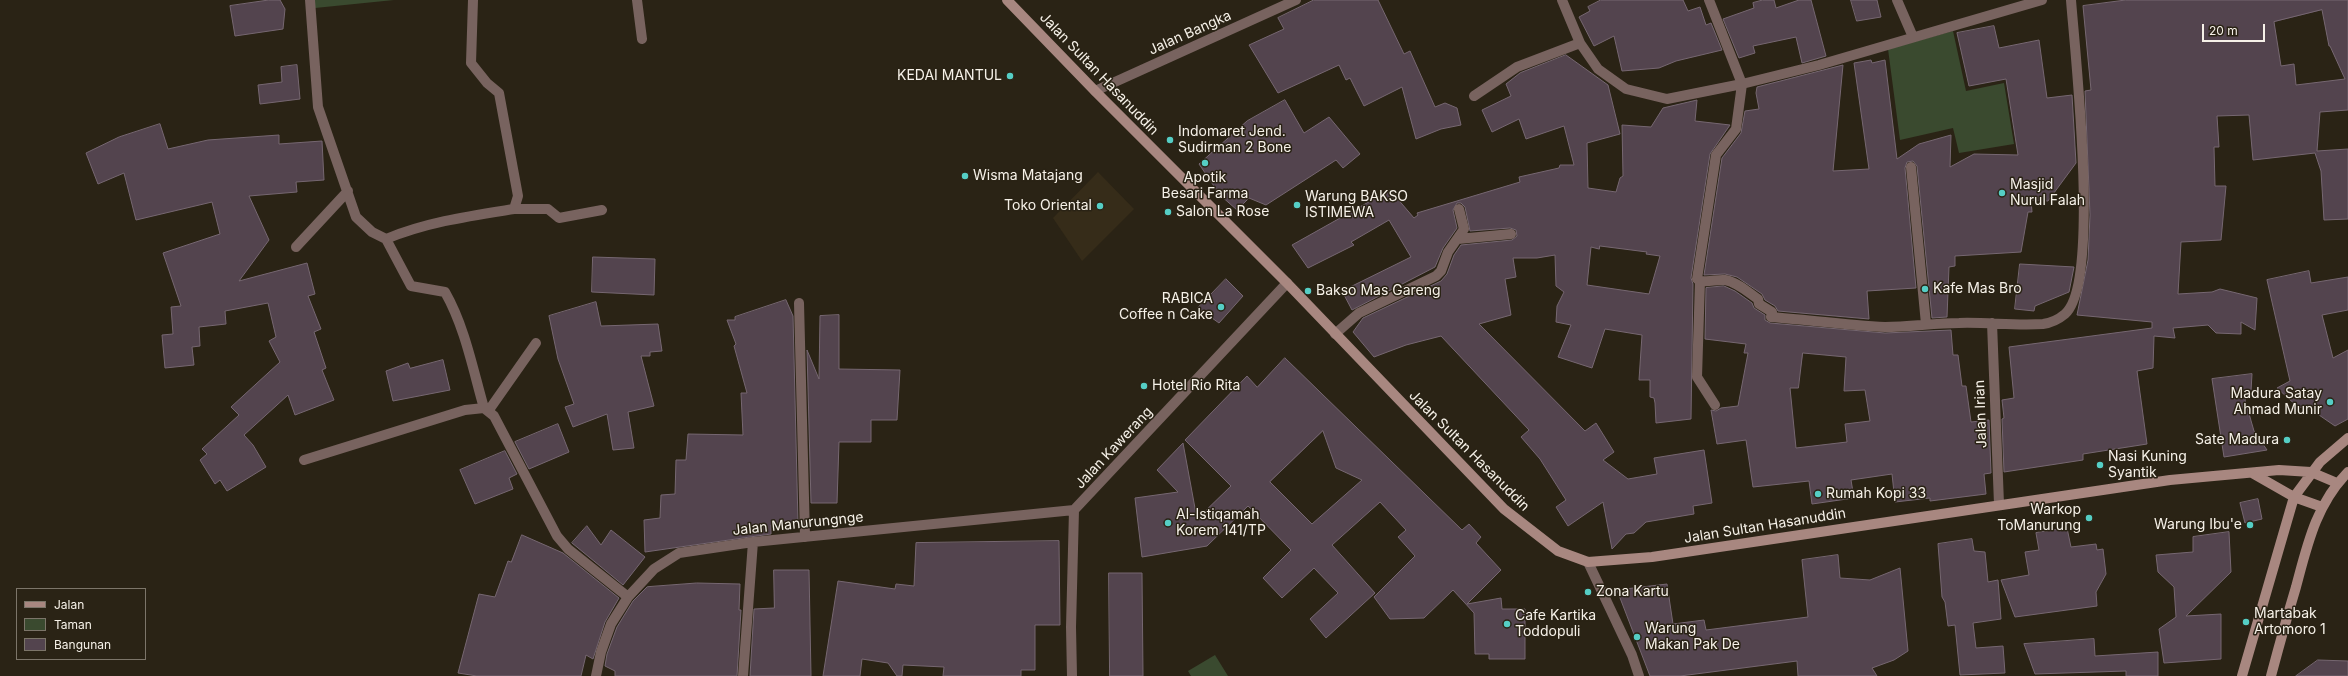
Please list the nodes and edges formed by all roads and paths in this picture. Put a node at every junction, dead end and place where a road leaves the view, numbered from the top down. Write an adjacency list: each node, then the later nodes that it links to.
1 (310, 0): 18 (street)
2 (473, 0): 19 (street)
3 (637, 0): 12 (street)
4 (1007, 0): 15 (main road, Jalan Sultan Hasanuddin)
5 (1296, 0): 15 (street, Jalan Bangka)
6 (1562, 0): 13 (street)
7 (1709, 0): 14 (street)
8 (1897, 0): 11 (street)
9 (2042, 0): 11 (street)
10 (2071, 0): 29 (street)
11 (1913, 37): 14 (street)
12 (642, 39)
13 (1580, 43): 14 (street); 16 (street)
14 (1742, 84): 26 (street)
15 (1095, 91): 27 (main road, Jalan Sultan Hasanuddin)
16 (1474, 96)
17 (1911, 167): 30 (street)
18 (348, 191): 23 (street); 25 (street)
19 (514, 209): 21 (street); 23 (street)
20 (1459, 209): 24 (street)
21 (602, 210)
22 (1511, 234): 24 (street)
23 (386, 239): 34 (street)
24 (1458, 239): 31 (street)
25 (296, 247)
26 (1700, 281): 30 (street); 33 (street)
27 (1287, 283): 31 (main road, Jalan Sultan Hasanuddin); 44 (street, Jalan Kawerang)
28 (799, 303): 45 (street)
29 (1992, 323): 30 (street); 42 (street, Jalan Irian)
30 (1926, 324)
31 (1335, 334): 47 (main road, Jalan Sultan Hasanuddin)
32 (536, 343): 34 (street)
33 (1715, 405)
34 (486, 409): 36 (street); 48 (street)
35 (2348, 438): 37 (main road)
36 (304, 460)
37 (2310, 472): 39 (main road, Jalan Sultan Hasanuddin); 40 (main road, Jalan Sultan Hasanuddin); 41 (main road)
38 (2348, 472): 40 (main road)
39 (2252, 473): 41 (main road); 42 (main road, Jalan Sultan Hasanuddin)
40 (2337, 483): 43 (main road)
41 (2294, 496): 43 (main road); 53 (main road)
42 (1999, 504): 47 (main road, Jalan Sultan Hasanuddin)
43 (2322, 507): 54 (main road)
44 (1074, 510): 45 (street, Jalan Manurungnge); 51 (street, Jalan Kawerang)
45 (805, 537): 46 (street, Jalan Manurungnge)
46 (753, 542): 48 (street, Jalan Manurungnge); 50 (street)
47 (1588, 562): 52 (street)
48 (628, 597): 49 (street, Jalan Manurungnge)
49 (596, 676)
50 (743, 676)
51 (1072, 676)
52 (1639, 676)
53 (2242, 676)
54 (2271, 676)

